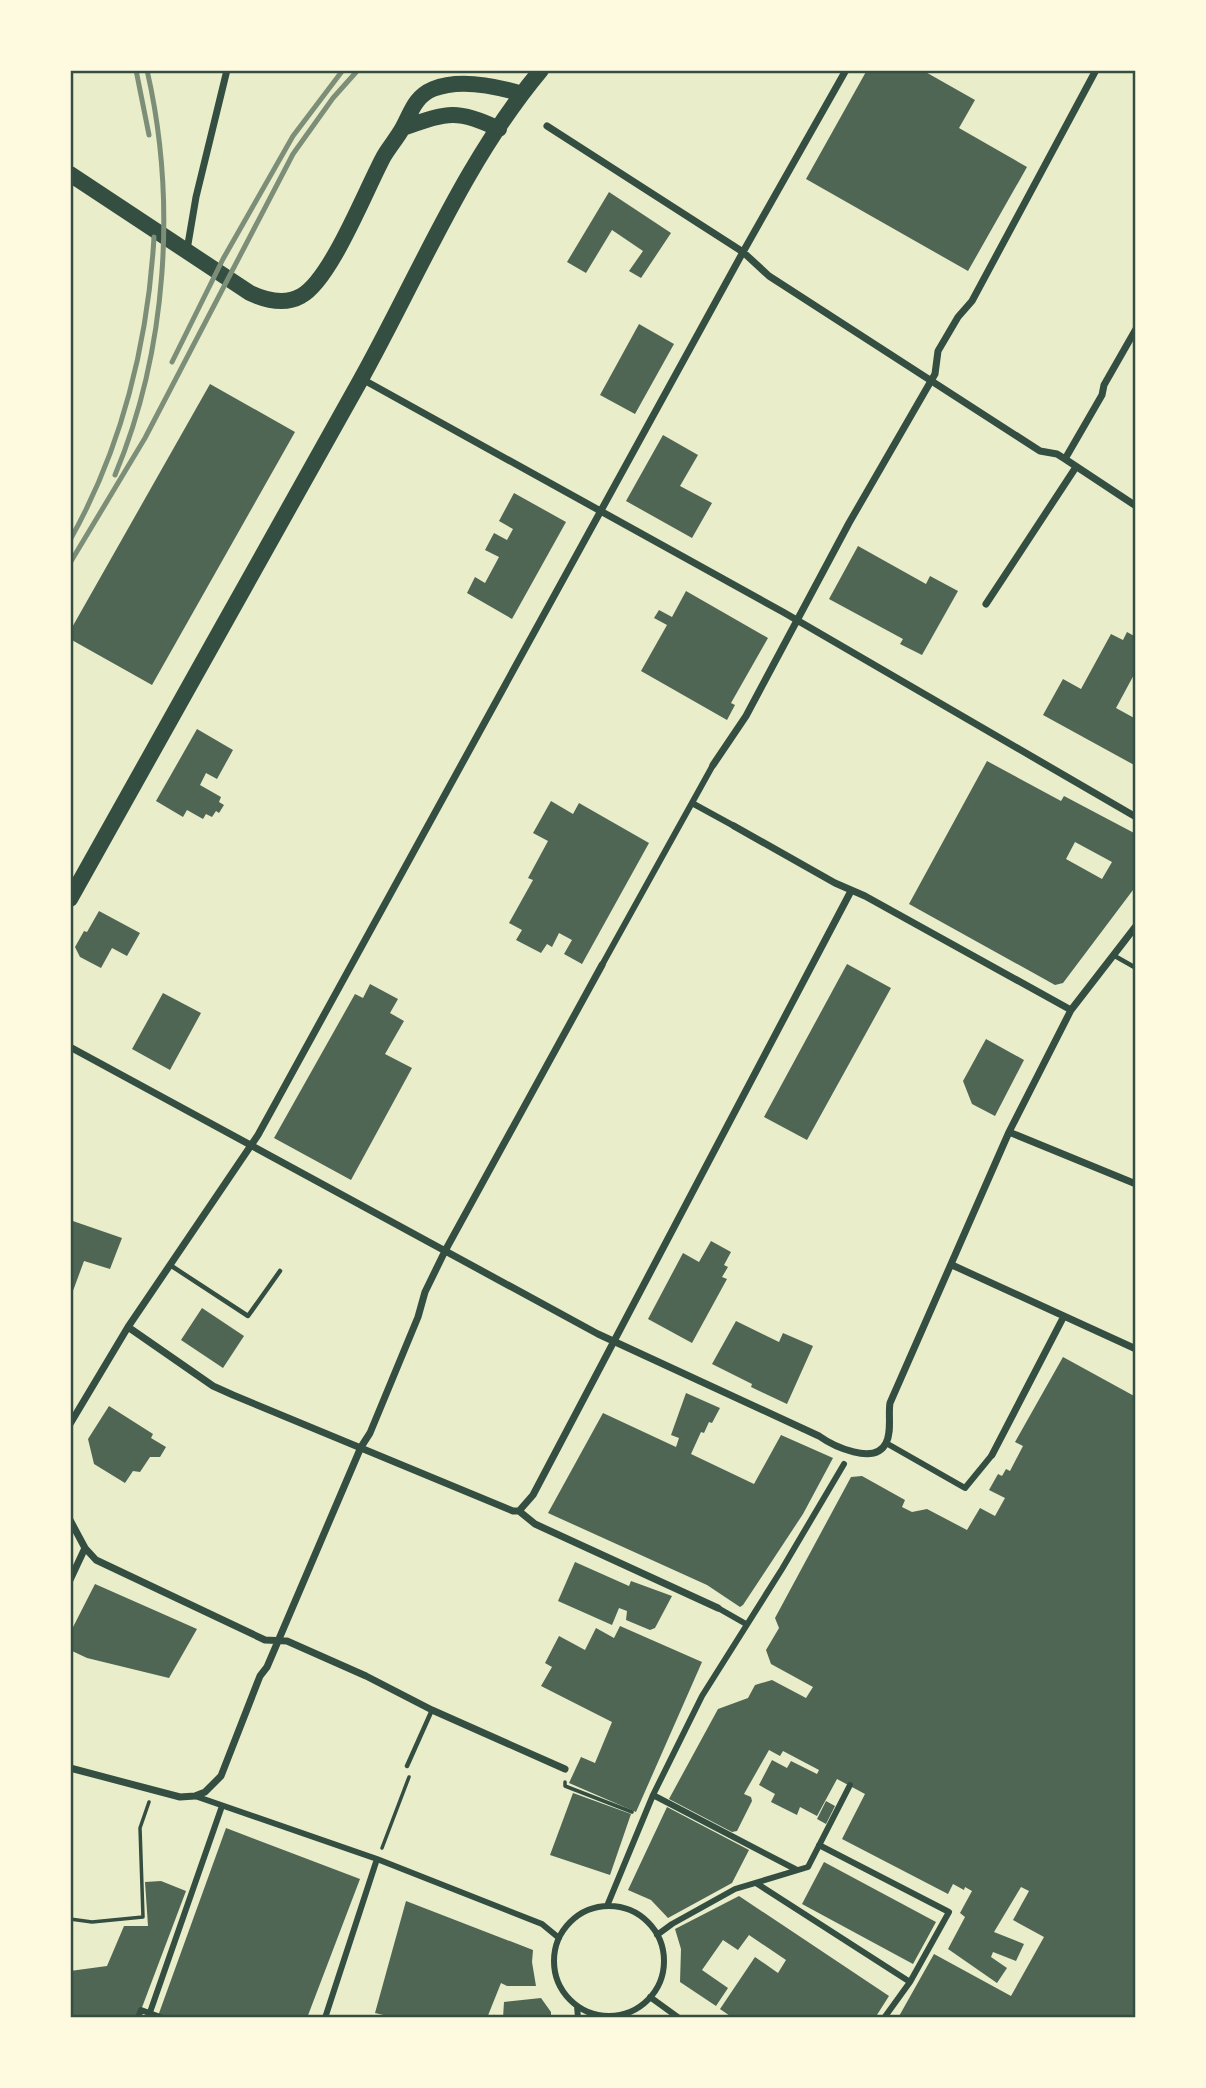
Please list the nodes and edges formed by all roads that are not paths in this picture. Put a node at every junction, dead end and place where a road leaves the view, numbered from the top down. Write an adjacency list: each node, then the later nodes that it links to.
1 (227, 70): 10 (street)
2 (541, 70): 5 (highway)
3 (846, 70): 11 (street)
4 (1096, 70): 14 (street)
5 (522, 94): 7 (highway); 8 (highway)
6 (547, 126): 11 (street)
7 (402, 128): 8 (highway); 10 (highway)
8 (499, 129): 13 (highway)
9 (70, 174): 10 (highway)
10 (187, 251)
11 (743, 252): 14 (street); 18 (street)
12 (1136, 329): 15 (street)
13 (361, 379): 18 (street); 26 (highway)
14 (931, 380): 15 (street); 20 (street)
15 (1065, 459): 16 (street)
16 (1076, 467): 17 (street); 19 (street)
17 (1136, 506)
18 (601, 512): 20 (street); 34 (street)
19 (986, 604)
20 (796, 620): 21 (street); 23 (street)
21 (713, 765): 22 (street)
22 (692, 803): 24 (street); 29 (street)
23 (1136, 817)
24 (734, 827): 25 (street)
25 (851, 891): 31 (street); 42 (street)
26 (70, 899)
27 (1136, 926): 28 (street)
28 (1113, 955): 30 (lane); 31 (street)
29 (602, 965): 36 (street)
30 (1136, 968)
31 (1071, 1010): 33 (street)
32 (70, 1047): 34 (street)
33 (1009, 1132): 35 (street); 38 (street)
34 (251, 1146): 36 (street); 37 (street)
35 (1136, 1184)
36 (445, 1251): 42 (street); 46 (street)
37 (170, 1265): 39 (lane); 41 (street)
38 (952, 1265): 40 (street); 45 (street)
39 (280, 1271)
40 (1064, 1316): 43 (street); 47 (street)
41 (128, 1327): 44 (street); 46 (street)
42 (614, 1342): 45 (street); 49 (street)
43 (1136, 1349)
44 (70, 1424)
45 (886, 1443): 47 (street)
46 (361, 1447): 49 (street); 55 (street)
47 (992, 1455)
48 (844, 1464): 54 (street)
49 (519, 1511): 53 (street)
50 (70, 1520): 51 (street)
51 (85, 1548): 52 (street); 55 (street)
52 (70, 1580)
53 (718, 1608): 54 (street)
54 (746, 1624): 61 (street)
55 (276, 1641): 56 (street); 62 (street)
56 (432, 1710): 57 (lane); 59 (street)
57 (407, 1766)
58 (70, 1768): 62 (street)
59 (565, 1769)
60 (850, 1786): 64 (street)
61 (653, 1795): 66 (street); 68 (street)
62 (195, 1796): 63 (street)
63 (222, 1806): 65 (street); 74 (street)
64 (819, 1845): 66 (street); 71 (street)
65 (377, 1859): 70 (street); 77 (street)
66 (798, 1870): 67 (street)
67 (756, 1883): 69 (street); 71 (street)
68 (607, 1906): 69 (street); 70 (street)
69 (657, 1935): 72 (street)
70 (559, 1938): 73 (street)
71 (910, 1982): 80 (street)
72 (650, 1997): 73 (street); 79 (street)
73 (577, 2006): 78 (street)
74 (149, 2015): 75 (street); 76 (street)
75 (138, 2018)
76 (163, 2018)
77 (325, 2018)
78 (578, 2018)
79 (679, 2018)
80 (884, 2018)

